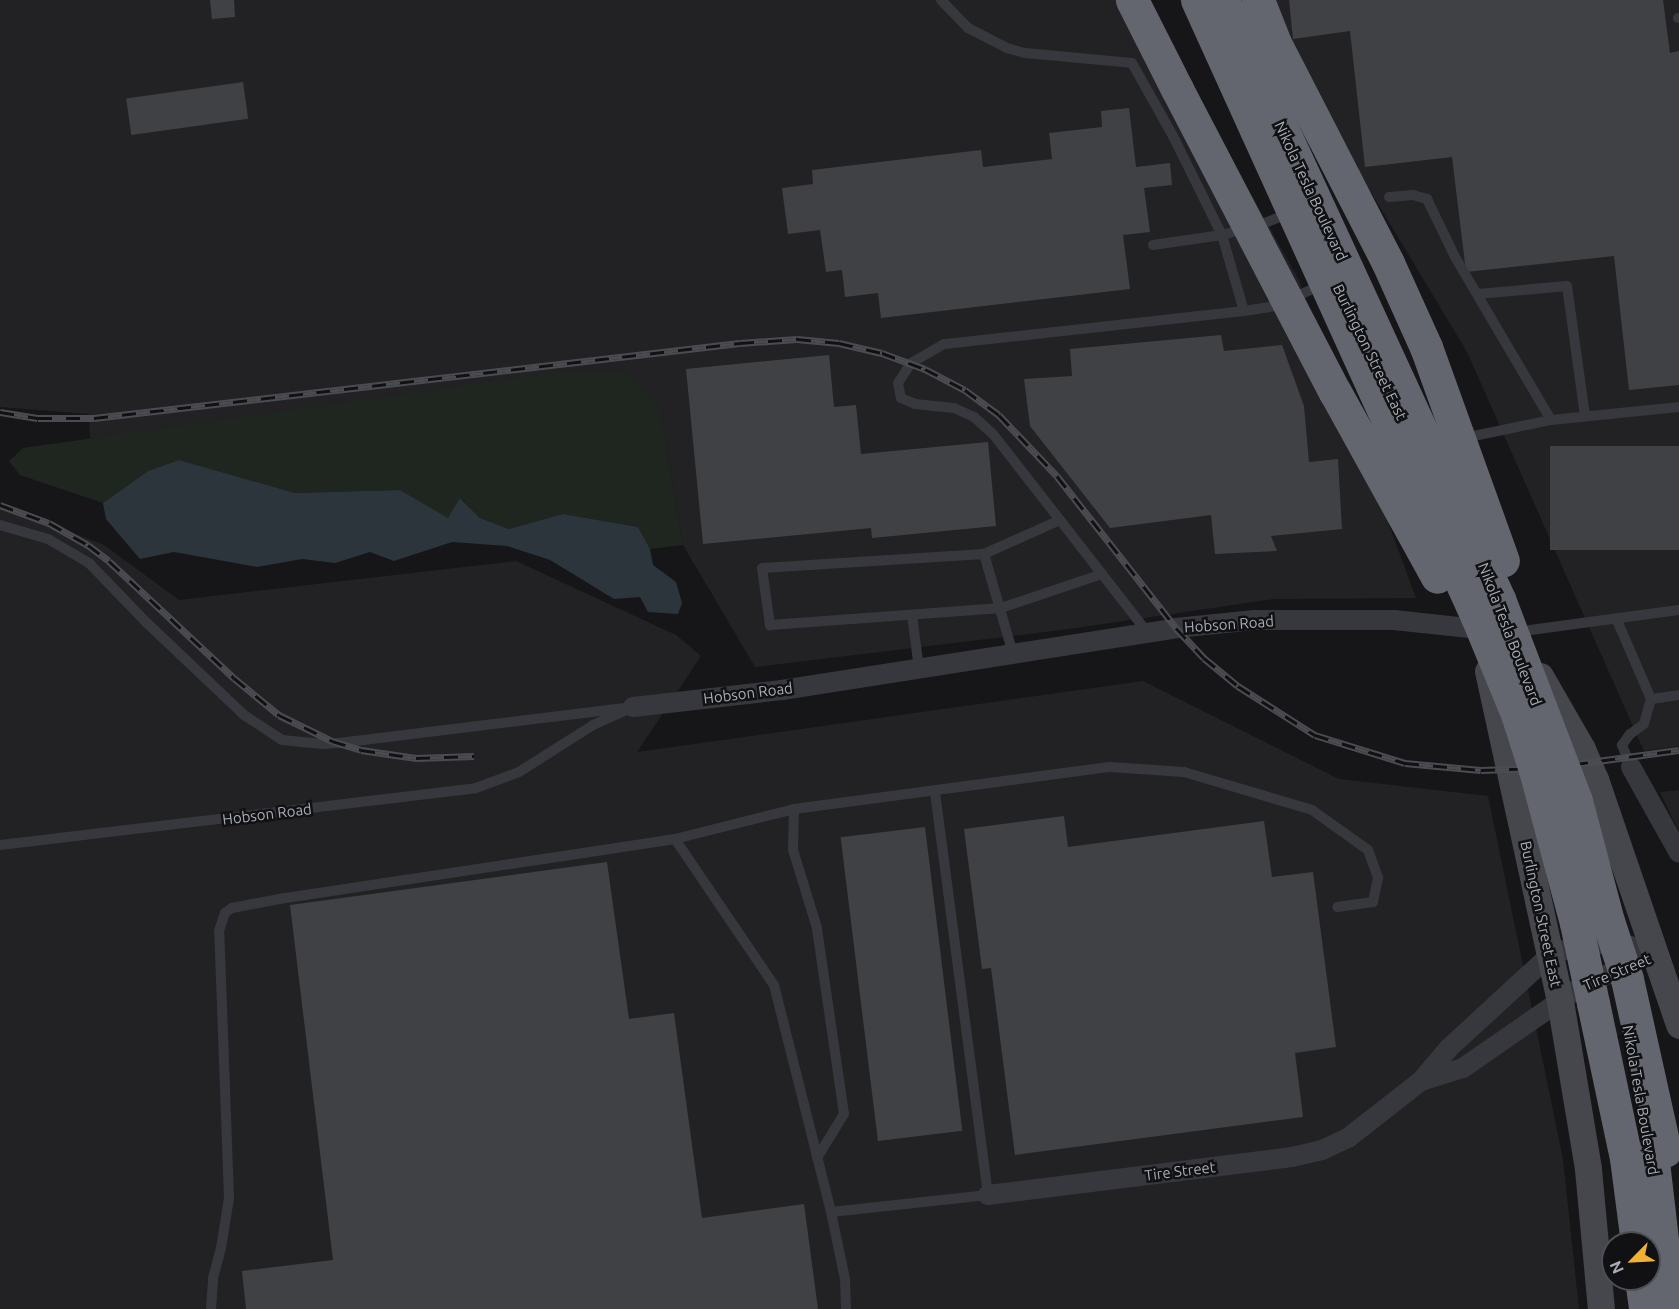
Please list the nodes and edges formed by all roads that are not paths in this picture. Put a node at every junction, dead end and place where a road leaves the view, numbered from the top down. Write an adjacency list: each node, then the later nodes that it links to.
1 (941, 0): 11 (lane)
2 (1132, 0): 42 (highway, bridge)
3 (1188, 0): 8 (main road, Burlington Street East)
4 (1197, 0): 42 (highway, Nikola Tesla Boulevard, bridge)
5 (1209, 0): 8 (main road, Burlington Street East)
6 (1222, 0): 39 (highway, Nikola Tesla Boulevard, bridge)
7 (1258, 0): 39 (highway, bridge)
8 (1239, 82): 10 (main road, Burlington Street East)
9 (1389, 197): 14 (lane)
10 (1301, 208): 11 (lane); 13 (main road, Burlington Street East)
11 (1222, 235): 12 (lane); 15 (lane)
12 (1153, 245)
13 (1335, 279): 15 (lane); 19 (main road, Burlington Street East)
14 (1478, 294): 17 (lane); 18 (lane)
15 (1244, 311): 20 (lane)
16 (1679, 407): 17 (lane)
17 (1585, 416): 18 (lane)
18 (1551, 420): 19 (lane)
19 (1434, 445): 21 (main road, Burlington Street East)
20 (1060, 520): 23 (lane); 24 (lane)
21 (1453, 524): 29 (main road, Burlington Street East); 31 (main road, Burlington Street East)
22 (0, 525): 36 (lane)
23 (984, 554): 25 (lane); 27 (lane)
24 (1102, 574): 25 (lane); 30 (lane)
25 (1001, 609): 27 (lane); 32 (lane)
26 (1679, 610): 28 (lane)
27 (912, 615): 33 (lane)
28 (1616, 618): 31 (lane); 35 (lane)
29 (1479, 629): 30 (street, Hobson Road); 31 (street, Hobson Road); 46 (main road, Burlington Street East)
30 (1147, 632): 32 (street, Hobson Road)
31 (1515, 632): 47 (main road, Burlington Street East)
32 (1013, 654): 33 (street, Hobson Road)
33 (919, 669): 36 (street, Hobson Road)
34 (1679, 695): 35 (lane)
35 (1651, 699): 37 (lane)
36 (633, 707): 43 (lane, Hobson Road)
37 (1631, 767): 44 (street)
38 (935, 790): 40 (lane); 45 (lane); 53 (lane)
39 (1576, 801): 51 (highway, Nikola Tesla Boulevard, bridge)
40 (794, 809): 41 (lane); 52 (lane)
41 (675, 839): 52 (lane); 60 (lane)
42 (1553, 843): 51 (highway, Nikola Tesla Boulevard, bridge)
43 (0, 845)
44 (1679, 853)
45 (1337, 907)
46 (1550, 955): 47 (street, Tire Street); 48 (main road, Burlington Street East); 50 (street, Tire Street)
47 (1656, 955): 48 (street, Tire Street); 49 (main road, Burlington Street East)
48 (1560, 1001): 50 (street, Tire Street); 62 (main road, Burlington Street East)
49 (1679, 1025)
50 (1421, 1081): 53 (street, Tire Street)
51 (1639, 1156): 55 (highway); 56 (highway, Nikola Tesla Boulevard); 57 (highway); 65 (highway, Nikola Tesla Boulevard)
52 (817, 1158): 54 (lane)
53 (988, 1196): 54 (lane)
54 (831, 1212): 61 (lane)
55 (1621, 1231)
56 (1637, 1231)
57 (1679, 1243)
58 (1622, 1291): 63 (highway)
59 (1643, 1291): 64 (highway)
60 (211, 1309)
61 (846, 1309)
62 (1600, 1309)
63 (1623, 1309)
64 (1645, 1309)
65 (1670, 1309)

